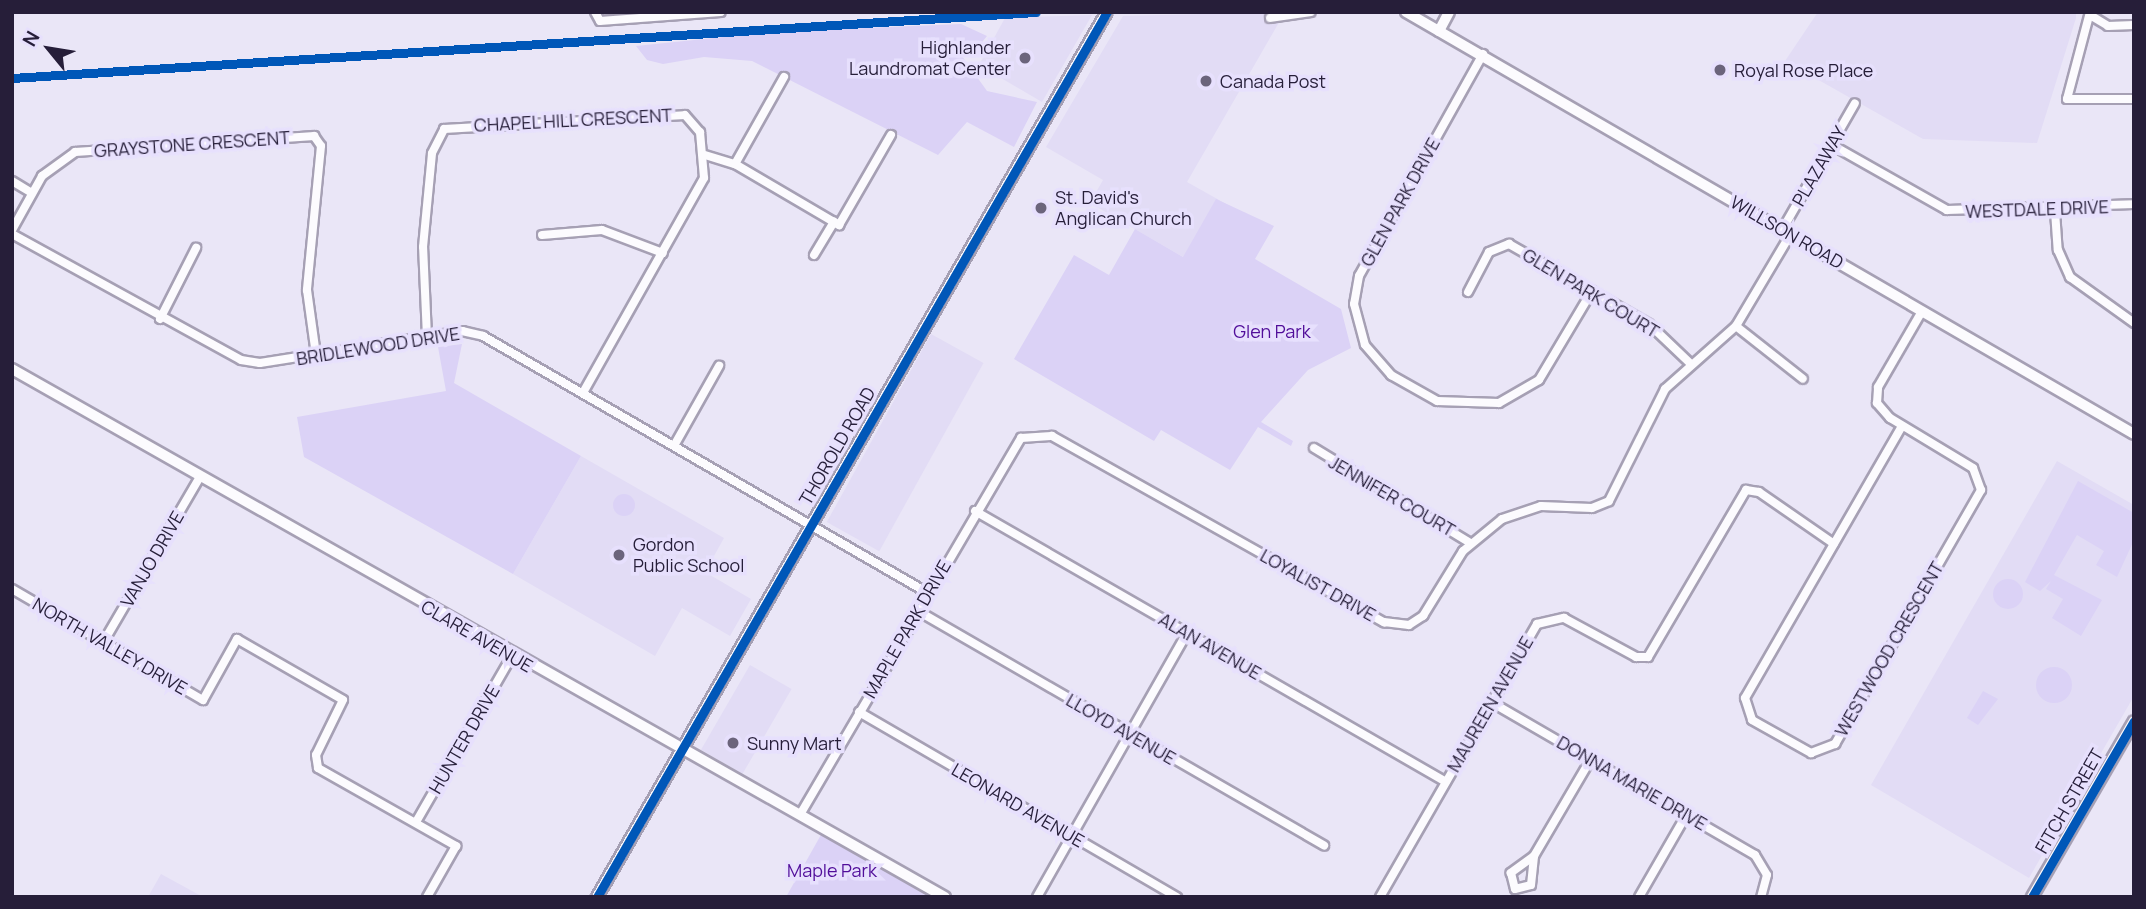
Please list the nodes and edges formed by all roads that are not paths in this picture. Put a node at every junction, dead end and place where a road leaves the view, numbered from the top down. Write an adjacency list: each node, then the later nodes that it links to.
1 (594, 12): 7 (street)
2 (721, 12): 7 (street)
3 (1107, 12): 51 (street, THOROLD ROAD)
4 (1311, 12): 9 (street)
5 (1406, 12): 11 (street, WILLSON ROAD)
6 (1449, 12): 11 (street)
7 (703, 13)
8 (2090, 14): 10 (street); 14 (street)
9 (1270, 18)
10 (2134, 25)
11 (1439, 31): 12 (street, WILLSON ROAD)
12 (1483, 54): 26 (street, WILLSON ROAD); 31 (street, GLEN PARK DRIVE)
13 (784, 77): 19 (street)
14 (2134, 99)
15 (1855, 103): 17 (street, PLAZAWAY)
16 (891, 135): 24 (street)
17 (1832, 145): 23 (street, WESTDALE DRIVE); 26 (street, PLAZAWAY)
18 (705, 155): 19 (street); 29 (street, CHAPEL HILL CRESCENT); 37 (street, CHAPEL HILL CRESCENT)
19 (735, 164): 24 (street)
20 (12, 181): 21 (street)
21 (32, 192): 25 (street, GRAYSTONE CRESCENT); 38 (street, GRAYSTONE CRESCENT)
22 (2134, 204): 23 (street, WESTDALE DRIVE)
23 (2055, 211): 35 (street)
24 (834, 222): 30 (street)
25 (12, 232): 34 (street, BRIDLEWOOD DRIVE)
26 (1786, 232): 33 (street, WILLSON ROAD); 36 (street, LOYALIST DRIVE)
27 (542, 235): 29 (street)
28 (196, 248): 34 (street)
29 (663, 253): 43 (street, CHAPEL HILL CRESCENT)
30 (814, 256)
31 (1592, 291): 32 (street, GLEN PARK COURT); 39 (street, GLEN PARK COURT)
32 (1468, 292)
33 (1922, 311): 44 (street, WESTWOOD CRESCENT); 45 (street, WILLSON ROAD)
34 (160, 319): 38 (street, BRIDLEWOOD DRIVE)
35 (2134, 323)
36 (1737, 327): 39 (street, LOYALIST DRIVE); 42 (street)
37 (427, 337): 38 (street, BRIDLEWOOD DRIVE); 43 (street, BRIDLEWOOD DRIVE)
38 (316, 355)
39 (1690, 363): 52 (street, LOYALIST DRIVE)
40 (719, 366): 46 (street)
41 (12, 369): 49 (street, CLARE AVENUE)
42 (1803, 379)
43 (584, 391): 46 (street, BRIDLEWOOD DRIVE)
44 (1902, 426): 53 (street, WESTWOOD CRESCENT); 53 (street, WESTWOOD CRESCENT)
45 (2134, 435)
46 (675, 444): 51 (street, BRIDLEWOOD DRIVE)
47 (1014, 445): 50 (street, MAPLE PARK DRIVE); 52 (street, LOYALIST DRIVE)
48 (1314, 449): 52 (street, JENNIFER COURT)
49 (200, 477): 58 (street, VANJO DRIVE); 59 (street, CLARE AVENUE)
50 (975, 511): 55 (street, MAPLE PARK DRIVE); 57 (street, ALAN AVENUE)
51 (811, 524): 55 (street); 64 (street, THOROLD ROAD)
52 (1470, 543)
53 (1834, 544): 60 (street, MAUREEN AVENUE)
54 (12, 589): 58 (street, NORTH VALLEY DRIVE)
55 (928, 593): 56 (street, MAPLE PARK DRIVE)
56 (918, 611): 61 (street, MAPLE PARK DRIVE); 63 (street, LLOYD AVENUE)
57 (1187, 633): 63 (street); 66 (street, ALAN AVENUE)
58 (104, 641): 69 (street, NORTH VALLEY DRIVE)
59 (512, 656): 64 (street, CLARE AVENUE); 69 (street, HUNTER DRIVE)
60 (1491, 702): 65 (street, DONNA MARIE DRIVE); 66 (street, MAUREEN AVENUE)
61 (859, 712): 67 (street, MAPLE PARK DRIVE); 70 (street, LEONARD AVENUE)
62 (2134, 721): 81 (street, FITCH STREET)
63 (1130, 734): 70 (street); 71 (street, LLOYD AVENUE)
64 (681, 748): 67 (street, CLARE AVENUE); 74 (street, THOROLD ROAD)
65 (1591, 759): 68 (street, DONNA MARIE DRIVE); 72 (street)
66 (1446, 782): 78 (street, MAUREEN AVENUE)
67 (801, 813): 75 (street, CLARE AVENUE)
68 (1687, 814): 79 (street); 80 (street, DONNA MARIE DRIVE)
69 (416, 822): 73 (street, NORTH VALLEY DRIVE)
70 (1071, 837): 76 (street); 77 (street, LEONARD AVENUE)
71 (1324, 845)
72 (1534, 856)
73 (427, 897)
74 (597, 897)
75 (945, 897)
76 (1037, 897)
77 (1177, 897)
78 (1380, 897)
79 (1639, 897)
80 (1761, 897)
81 (2032, 897)

